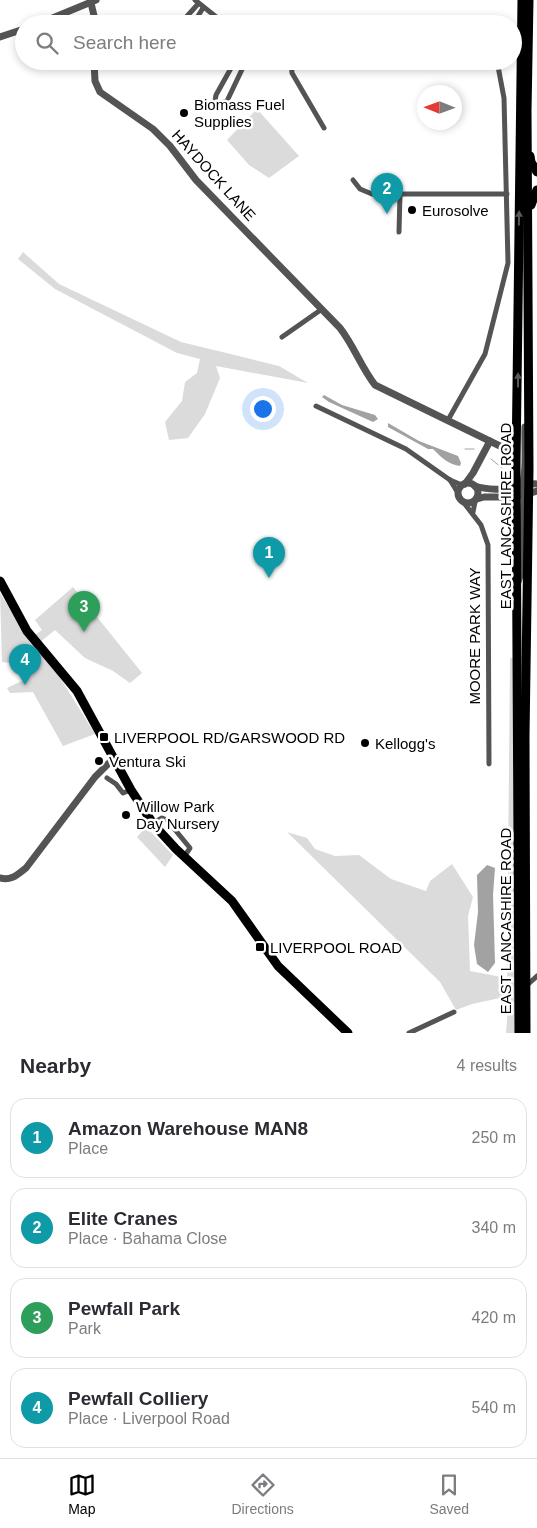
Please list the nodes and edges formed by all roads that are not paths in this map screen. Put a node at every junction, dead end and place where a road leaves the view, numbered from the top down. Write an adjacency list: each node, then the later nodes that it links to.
1 (522, 0): 11 (highway, EAST LANCASHIRE ROAD, one-way to 1)
2 (530, 0): 20 (highway, EAST LANCASHIRE ROAD)
3 (93, 2): 6 (street); 7 (street)
4 (197, 2): 5 (street); 8 (street)
5 (203, 8): 9 (street); 10 (street)
6 (60, 15)
7 (95, 15)
8 (187, 15)
9 (199, 15)
10 (213, 15)
11 (522, 15)
12 (15, 32): 13 (street)
13 (0, 37)
14 (94, 70): 29 (street, HAYDOCK LANE)
15 (230, 70): 16 (street)
16 (242, 70)
17 (292, 70): 21 (street)
18 (499, 70): 26 (street)
19 (521, 70): 33 (highway, EAST LANCASHIRE ROAD, one-way to 19)
20 (526, 111): 22 (highway); 27 (highway, EAST LANCASHIRE ROAD)
21 (324, 128)
22 (537, 172)
23 (353, 180): 25 (street)
24 (537, 190): 27 (highway)
25 (400, 194): 26 (street); 28 (street)
26 (507, 194): 32 (street)
27 (528, 228): 39 (highway, EAST LANCASHIRE ROAD)
28 (400, 232)
29 (322, 310): 30 (street); 32 (street, HAYDOCK LANE)
30 (282, 337)
31 (316, 406): 37 (street)
32 (448, 420): 34 (street, HAYDOCK LANE)
33 (518, 440): 35 (street); 36 (highway, EAST LANCASHIRE ROAD)
34 (490, 441): 35 (street, HAYDOCK LANE); 38 (street)
35 (502, 447): 36 (street, HAYDOCK LANE)
36 (516, 464): 39 (highway, EAST LANCASHIRE ROAD)
37 (450, 480): 38 (street); 40 (street)
38 (469, 485): 39 (street); 40 (street); 41 (street)
39 (526, 489): 41 (street); 53 (highway, EAST LANCASHIRE ROAD); 53 (highway, EAST LANCASHIRE ROAD)
40 (458, 492): 42 (street)
41 (476, 500): 42 (street); 43 (street)
42 (464, 503): 43 (street, MOORE PARK WAY)
43 (473, 512): 46 (street, MOORE PARK WAY)
44 (0, 581): 45 (highway)
45 (113, 759): 48 (highway); 51 (street)
46 (488, 764)
47 (108, 781): 48 (street)
48 (130, 790): 49 (highway)
49 (153, 823): 50 (highway); 50 (street)
50 (184, 857): 55 (highway)
51 (0, 878)
52 (537, 976): 53 (street)
53 (524, 990): 57 (highway, EAST LANCASHIRE ROAD); 58 (highway, EAST LANCASHIRE ROAD)
54 (454, 1012): 56 (street)
55 (348, 1033)
56 (408, 1033)
57 (519, 1033)
58 (526, 1033)

